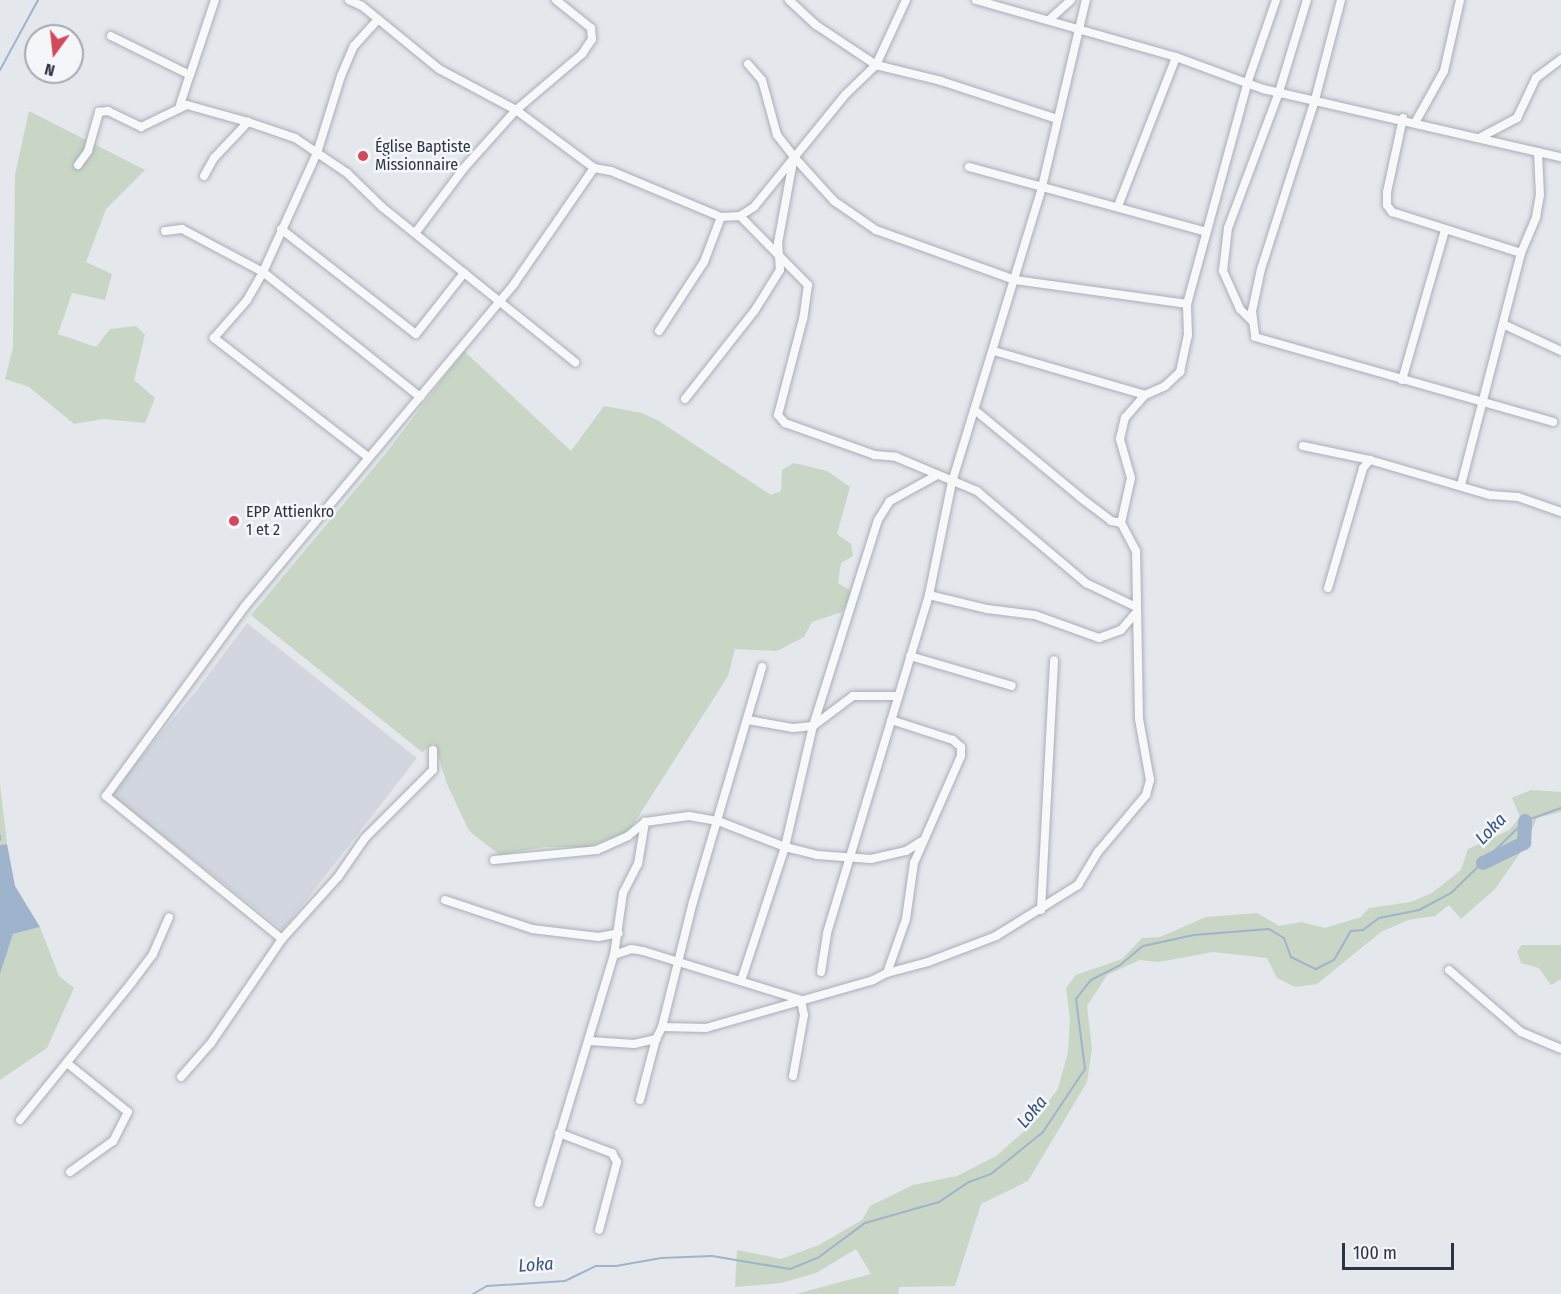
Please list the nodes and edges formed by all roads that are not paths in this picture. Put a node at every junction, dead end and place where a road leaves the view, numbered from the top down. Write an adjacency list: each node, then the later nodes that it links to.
1 (215, 0): 22 (street)
2 (349, 0): 13 (street)
3 (556, 0): 27 (street)
4 (789, 0): 21 (street)
5 (906, 0): 21 (street)
6 (976, 0): 14 (street)
7 (1071, 0): 14 (street)
8 (1086, 0): 16 (street)
9 (1276, 0): 23 (street)
10 (1306, 0): 24 (street)
11 (1341, 0): 25 (street)
12 (1460, 0): 30 (street)
13 (363, 3): 15 (street)
14 (1050, 18): 16 (street)
15 (378, 19): 27 (street); 34 (street)
16 (1080, 29): 18 (street); 29 (street)
17 (111, 36): 22 (street)
18 (1176, 57): 23 (street); 42 (street)
19 (1561, 59): 32 (street)
20 (748, 64): 35 (street)
21 (876, 65): 29 (street); 35 (street)
22 (190, 75): 26 (street)
23 (1248, 81): 24 (street); 49 (street)
24 (1279, 92): 25 (street); 57 (street)
25 (1315, 100): 28 (street); 57 (street)
26 (180, 105): 31 (street); 37 (street)
27 (516, 110): 39 (street); 48 (street)
28 (1403, 118): 30 (street); 46 (street)
29 (1057, 119): 41 (street)
30 (1416, 121): 32 (street)
31 (248, 122): 34 (street); 40 (street)
32 (1481, 137): 33 (street)
33 (1538, 152): 36 (street); 50 (street)
34 (317, 153): 45 (street); 48 (street)
35 (794, 157): 43 (street); 51 (street); 54 (street)
36 (1561, 157)
37 (78, 165)
38 (969, 167): 41 (street)
39 (594, 168): 44 (street); 55 (street)
40 (204, 176)
41 (1042, 187): 42 (street); 54 (street)
42 (1118, 206): 49 (street)
43 (740, 216): 44 (street); 51 (street)
44 (721, 217): 59 (street)
45 (281, 229): 52 (street); 53 (street)
46 (1445, 230): 50 (street); 63 (street)
47 (165, 231): 52 (street)
48 (416, 232): 53 (street)
49 (1206, 232): 56 (street)
50 (1521, 253): 58 (street)
51 (781, 259): 66 (street); 73 (street)
52 (263, 272): 65 (street); 71 (street)
53 (464, 273): 55 (street)
54 (1015, 280): 56 (street); 60 (street)
55 (497, 300): 62 (street); 65 (street)
56 (1187, 304): 64 (street)
57 (1252, 321): 63 (street)
58 (1505, 325): 61 (street); 67 (street)
59 (659, 331)
60 (994, 351): 64 (street); 68 (street)
61 (1561, 351)
62 (575, 362)
63 (1402, 380): 67 (street)
64 (1145, 395): 77 (street)
65 (420, 397): 71 (street)
66 (685, 399)
67 (1484, 403): 69 (street); 75 (street)
68 (976, 411): 74 (street); 77 (street)
69 (1553, 422)
70 (1303, 446): 72 (street)
71 (368, 457): 100 (street)
72 (1370, 460): 75 (street); 78 (street)
73 (938, 475): 74 (street); 88 (street)
74 (952, 482): 79 (street); 80 (street)
75 (1461, 485): 76 (street)
76 (1561, 512)
77 (1121, 523): 80 (street)
78 (1328, 588)
79 (929, 595): 80 (street); 81 (street)
80 (1136, 610): 97 (street)
81 (910, 656): 84 (street); 85 (street)
82 (1054, 660): 97 (street)
83 (762, 667): 86 (street)
84 (1012, 686)
85 (898, 696): 87 (street); 88 (street)
86 (748, 720): 88 (street); 90 (street)
87 (891, 720): 92 (street); 94 (street)
88 (813, 726): 93 (street)
89 (433, 750): 100 (street)
90 (718, 821): 91 (street); 93 (street); 102 (street)
91 (645, 822): 95 (street); 99 (street)
92 (922, 841): 94 (street); 105 (street)
93 (785, 847): 94 (street); 106 (street)
94 (852, 859): 104 (street)
95 (494, 860)
96 (445, 900): 99 (street)
97 (1041, 910): 105 (street)
98 (169, 917): 112 (street)
99 (619, 933): 101 (street)
100 (282, 939): 114 (street)
101 (614, 955): 102 (street); 110 (street)
102 (678, 963): 106 (street); 108 (street)
103 (1449, 970): 111 (street)
104 (821, 972)
105 (887, 973): 107 (street)
106 (741, 981): 107 (street)
107 (801, 1000): 108 (street); 113 (street)
108 (662, 1027): 109 (street)
109 (656, 1039): 110 (street); 115 (street)
110 (590, 1041): 117 (street)
111 (1561, 1049)
112 (67, 1063): 116 (street); 118 (street)
113 (793, 1076)
114 (181, 1077)
115 (640, 1100)
116 (20, 1120)
117 (559, 1133): 119 (street); 120 (street)
118 (70, 1172)
119 (539, 1203)
120 (599, 1230)

